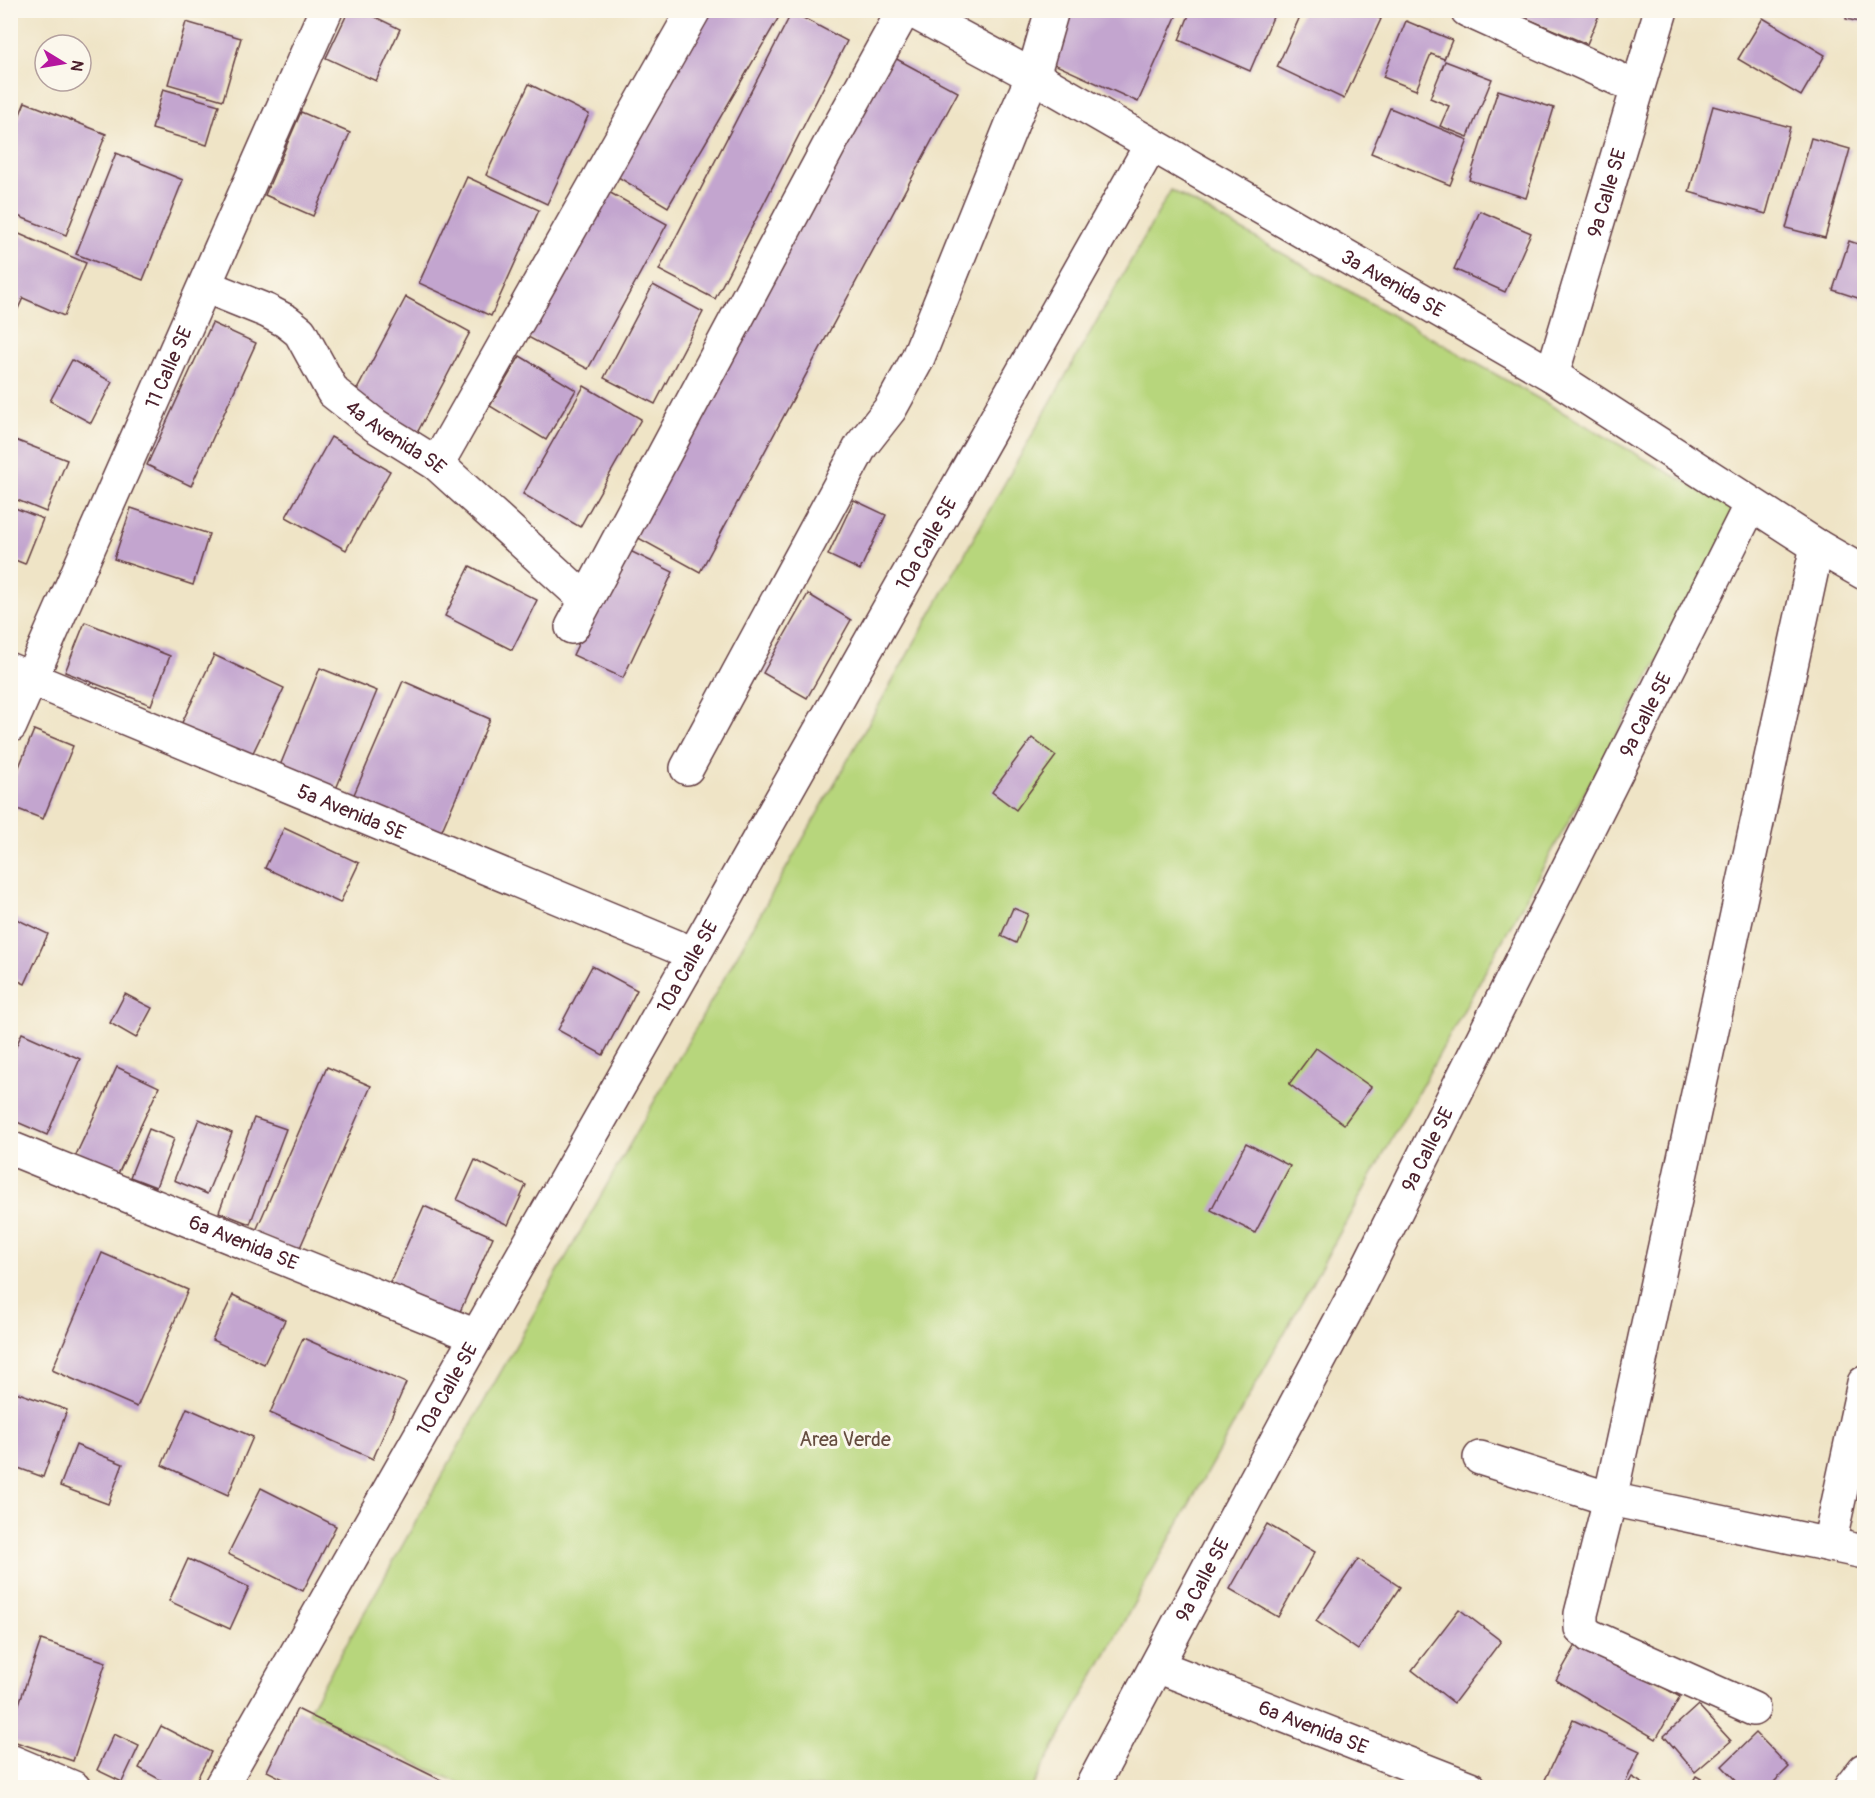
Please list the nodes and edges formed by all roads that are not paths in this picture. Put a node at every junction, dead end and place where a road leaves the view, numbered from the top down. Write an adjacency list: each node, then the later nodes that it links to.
1 (326, 10): 11 (street, 11 Calle SE)
2 (694, 10): 13 (street)
3 (904, 10): 13 (street, 4a Avenida SE)
4 (910, 10): 8 (street, 3a Avenida SE)
5 (1052, 10): 8 (street)
6 (1467, 10): 9 (street)
7 (1660, 10): 9 (street, 9a Calle SE)
8 (1034, 76): 10 (street, 3a Avenida SE); 19 (street)
9 (1636, 87): 12 (street, 9a Calle SE)
10 (1151, 145): 12 (street, 3a Avenida SE); 20 (street, 10a Calle SE)
11 (205, 285): 13 (street, 4a Avenida SE); 17 (street, 11 Calle SE)
12 (1552, 375): 14 (street, 3a Avenida SE)
13 (437, 464)
14 (1751, 504): 15 (street, 3a Avenida SE); 28 (street, 9a Calle SE)
15 (1817, 546): 16 (street, 3a Avenida SE); 25 (street)
16 (1864, 573)
17 (21, 674): 18 (street, 11 Calle SE); 20 (street, 5a Avenida SE)
18 (10, 726)
19 (687, 768)
20 (694, 954): 22 (street, 10a Calle SE)
21 (10, 1148): 22 (street, 6a Avenida SE)
22 (476, 1336): 33 (street, 10a Calle SE)
23 (1864, 1383): 26 (street)
24 (1480, 1458): 25 (street)
25 (1610, 1499): 26 (street); 29 (street)
26 (1828, 1545): 27 (street)
27 (1864, 1552)
28 (1157, 1666): 34 (street, 9a Calle SE); 35 (street, 6a Avenida SE)
29 (1753, 1709)
30 (10, 1761): 32 (street)
31 (1864, 1770): 36 (street)
32 (74, 1788)
33 (220, 1788)
34 (1091, 1788)
35 (1470, 1788)
36 (1850, 1788)

